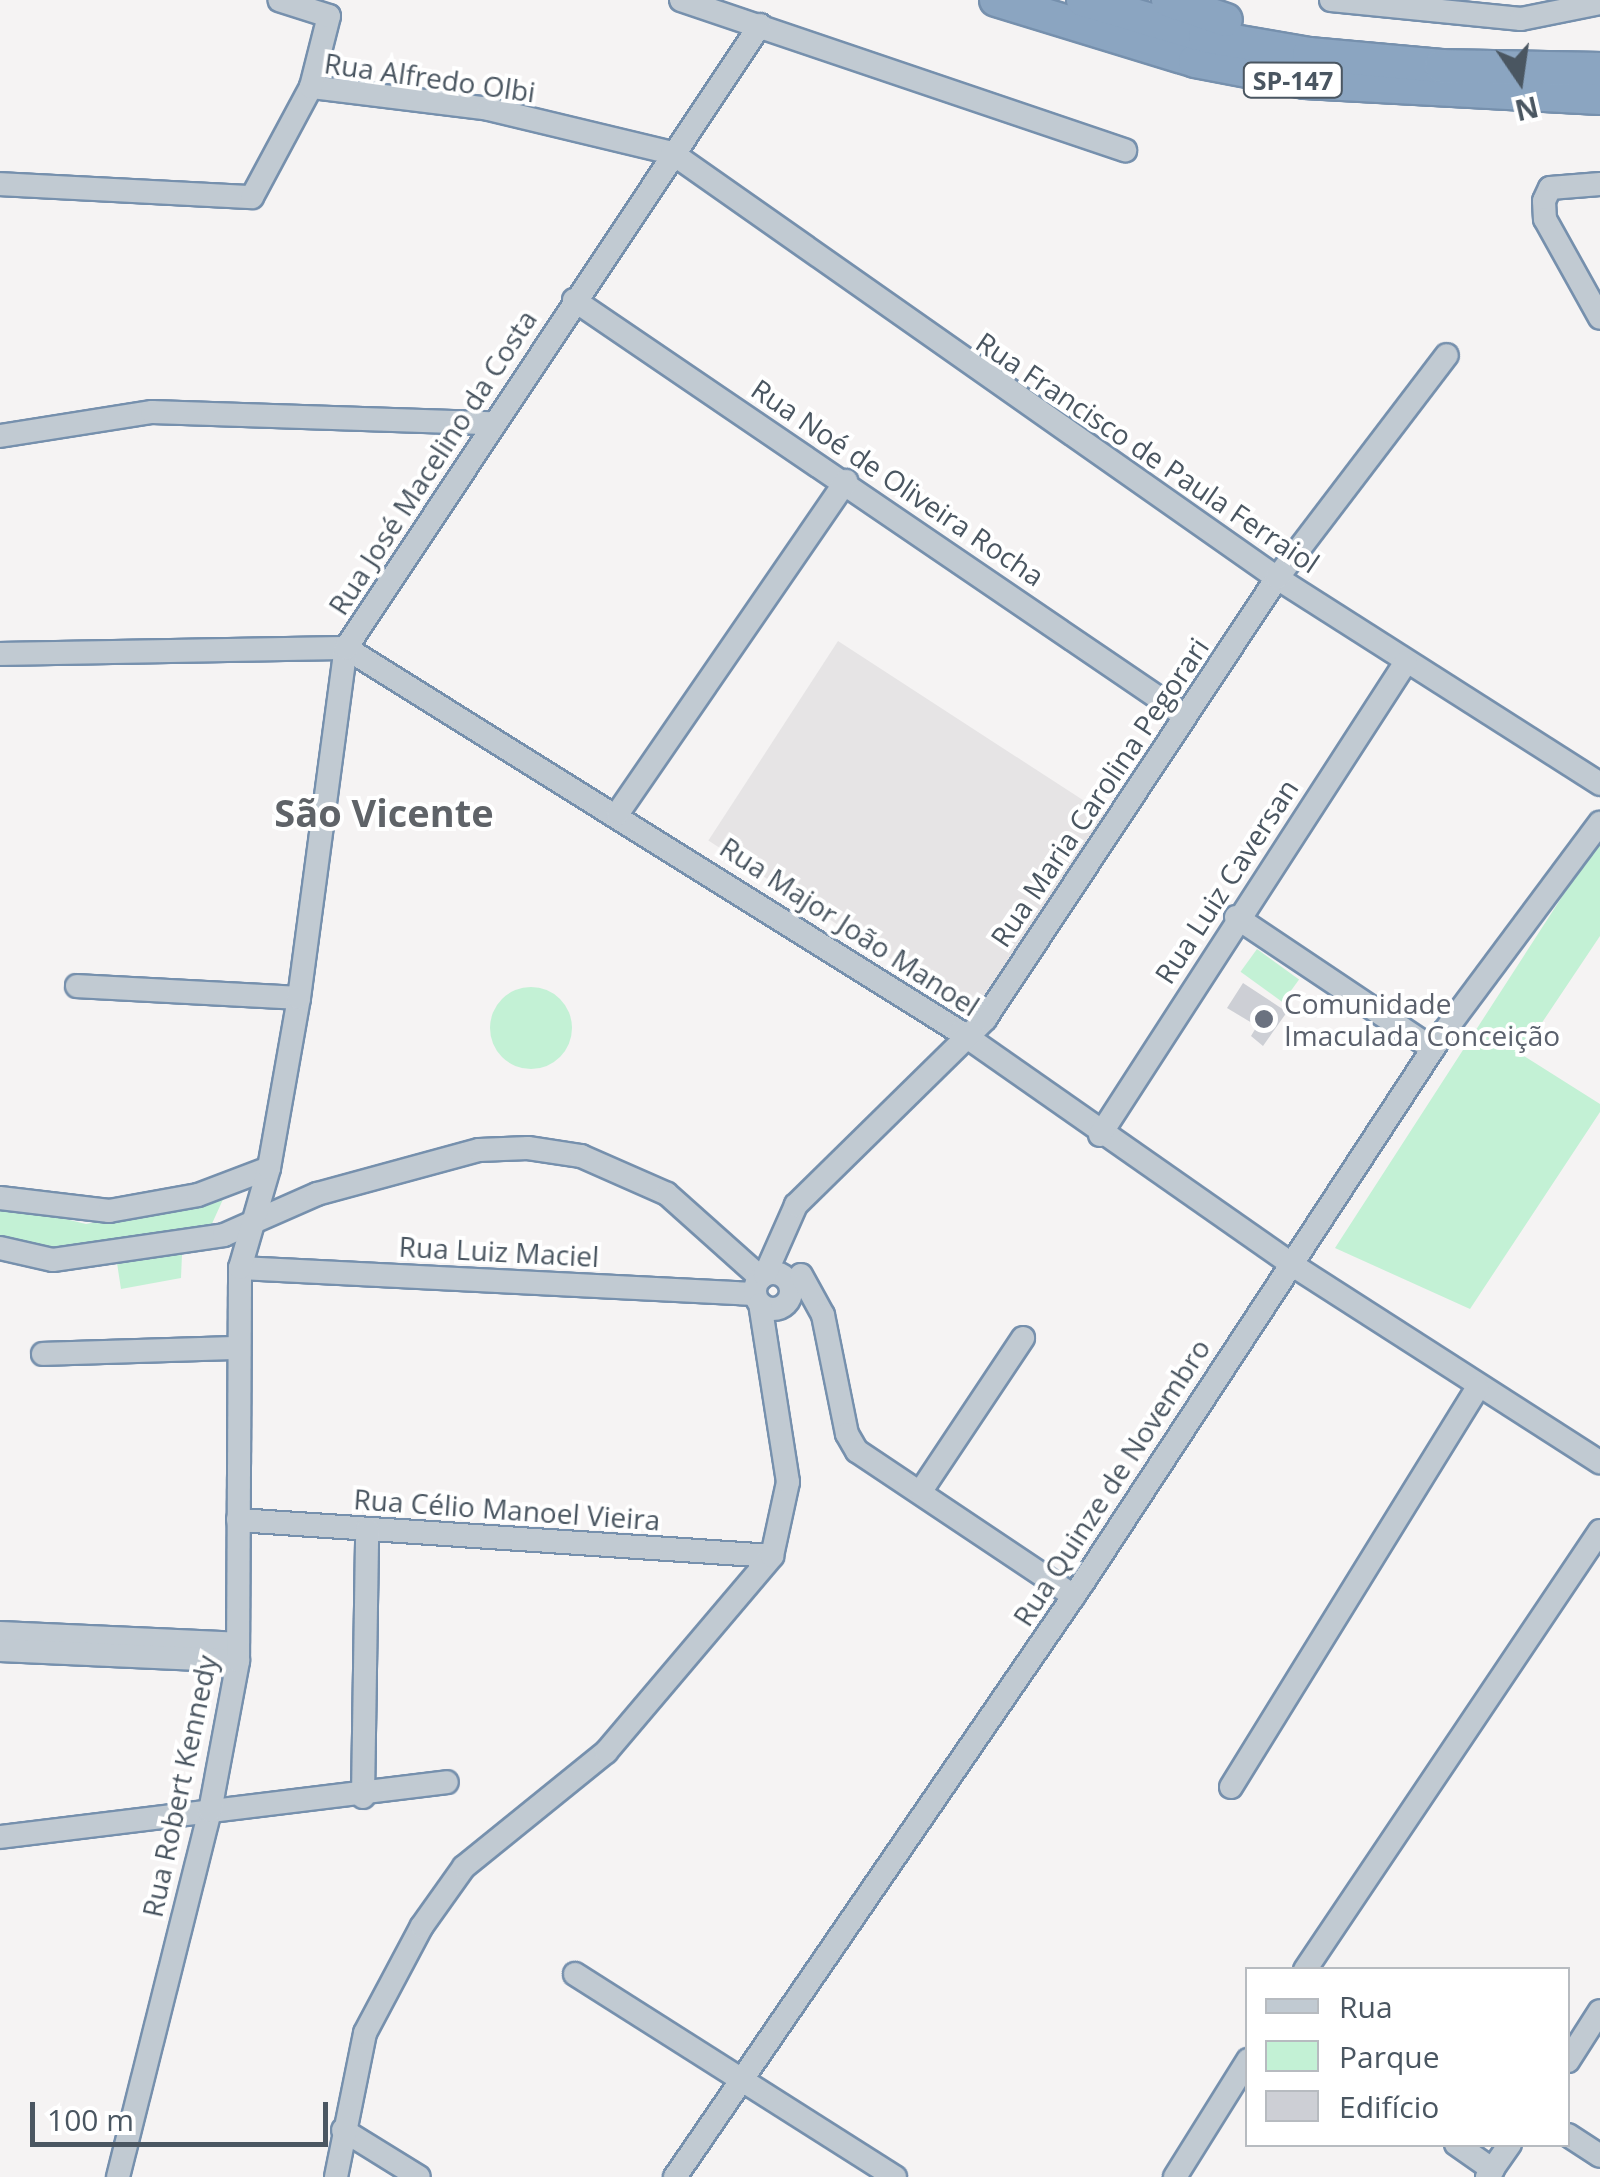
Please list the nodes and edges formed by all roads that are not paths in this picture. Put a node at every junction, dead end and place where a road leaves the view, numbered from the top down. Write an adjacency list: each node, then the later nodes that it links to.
1 (279, 0): 11 (street)
2 (681, 0): 8 (street)
3 (996, 0): 12 (highway, SP-147)
4 (1083, 0): 9 (highway, SP-147)
5 (1168, 0): 9 (highway)
6 (1331, 0): 7 (street)
7 (1600, 3)
8 (760, 25): 13 (street); 14 (street, Rua José Macelino da Costa)
9 (1440, 66): 10 (highway, SP-147)
10 (1600, 69)
11 (310, 87): 14 (street, Rua Alfredo Olbi); 15 (street, Rua Alfredo Olbi)
12 (1600, 98)
13 (1125, 150)
14 (672, 153): 17 (street, Rua José Macelino da Costa); 23 (street, Rua Francisco de Paula Ferraiol)
15 (0, 184)
16 (1600, 184): 18 (street)
17 (574, 300): 20 (street, Rua José Macelino da Costa); 22 (street, Rua Noé de Oliveira Rocha)
18 (1600, 318)
19 (1447, 355): 23 (street, Rua Maria Carolina Pegorari)
20 (491, 423): 21 (street); 24 (street, Rua José Macelino da Costa)
21 (0, 436)
22 (846, 481): 27 (street, Rua Noé de Oliveira Rocha); 29 (street)
23 (1277, 578): 26 (street, Rua Francisco de Paula Ferraiol); 27 (street, Rua Maria Carolina Pegorari)
24 (346, 648): 25 (street); 29 (street, Rua Major João Manoel); 33 (street, Rua José Macelino da Costa)
25 (0, 654)
26 (1406, 662): 28 (street, Rua Francisco de Paula Ferraiol); 31 (street, Rua Luiz Caversan)
27 (1185, 716): 34 (street, Rua Maria Carolina Pegorari)
28 (1600, 784)
29 (618, 813): 34 (street, Rua Major João Manoel)
30 (1600, 823): 35 (street, Rua Quinze de Novembro)
31 (1236, 917): 35 (street); 36 (street, Rua Luiz Caversan)
32 (78, 986): 33 (street)
33 (299, 998): 37 (street, Rua José Macelino da Costa)
34 (968, 1038): 36 (street, Rua Major João Manoel); 40 (street, Rua Maria Carolina Pegorari)
35 (1433, 1049): 42 (street, Rua Quinze de Novembro)
36 (1100, 1135): 42 (street, Rua Major João Manoel)
37 (269, 1168): 38 (street); 39 (street, Rua José Macelino da Costa)
38 (0, 1198)
39 (251, 1221): 41 (street); 43 (street, Rua Robert Kennedy); 44 (street)
40 (784, 1245): 44 (street, Rua Maria Carolina Pegorari); 45 (street)
41 (0, 1248)
42 (1290, 1264): 50 (street, Rua Major João Manoel); 57 (street, Rua Quinze de Novembro)
43 (240, 1268): 44 (street, Rua Luiz Maciel); 47 (street, Rua Robert Kennedy)
44 (760, 1287): 45 (street); 45 (street, Rua Luiz Maciel); 48 (street)
45 (791, 1293): 48 (street); 52 (street)
46 (1023, 1338): 52 (street)
47 (239, 1348): 49 (street); 53 (street, Rua Robert Kennedy)
48 (770, 1348): 56 (street)
49 (44, 1354)
50 (1476, 1388): 51 (street, Rua Major João Manoel); 62 (street)
51 (1600, 1462)
52 (921, 1491): 57 (street)
53 (238, 1520): 54 (street, Rua Célio Manoel Vieira); 60 (street, Rua Robert Kennedy)
54 (368, 1529): 56 (street, Rua Célio Manoel Vieira); 63 (street)
55 (1600, 1531): 66 (street)
56 (772, 1556): 72 (street)
57 (1074, 1596): 71 (street, Rua Quinze de Novembro)
58 (0, 1632): 60 (street)
59 (0, 1650): 60 (street)
60 (238, 1652): 64 (street, Rua Robert Kennedy)
61 (447, 1782): 63 (street)
62 (1231, 1788)
63 (364, 1797): 64 (street)
64 (210, 1811): 65 (street); 78 (street, Rua Robert Kennedy)
65 (0, 1837)
66 (1306, 1967)
67 (575, 1974): 71 (street)
68 (1600, 2010): 69 (street)
69 (1570, 2058)
70 (1245, 2065): 83 (street)
71 (742, 2081): 81 (street, Rua Quinze de Novembro); 82 (street)
72 (343, 2130): 79 (street); 80 (street)
73 (1570, 2136): 76 (street)
74 (1460, 2147): 77 (street)
75 (1508, 2147): 77 (street)
76 (1600, 2156)
77 (1490, 2173)
78 (118, 2177)
79 (336, 2177)
80 (419, 2177)
81 (674, 2177)
82 (894, 2177)
83 (1175, 2177)

